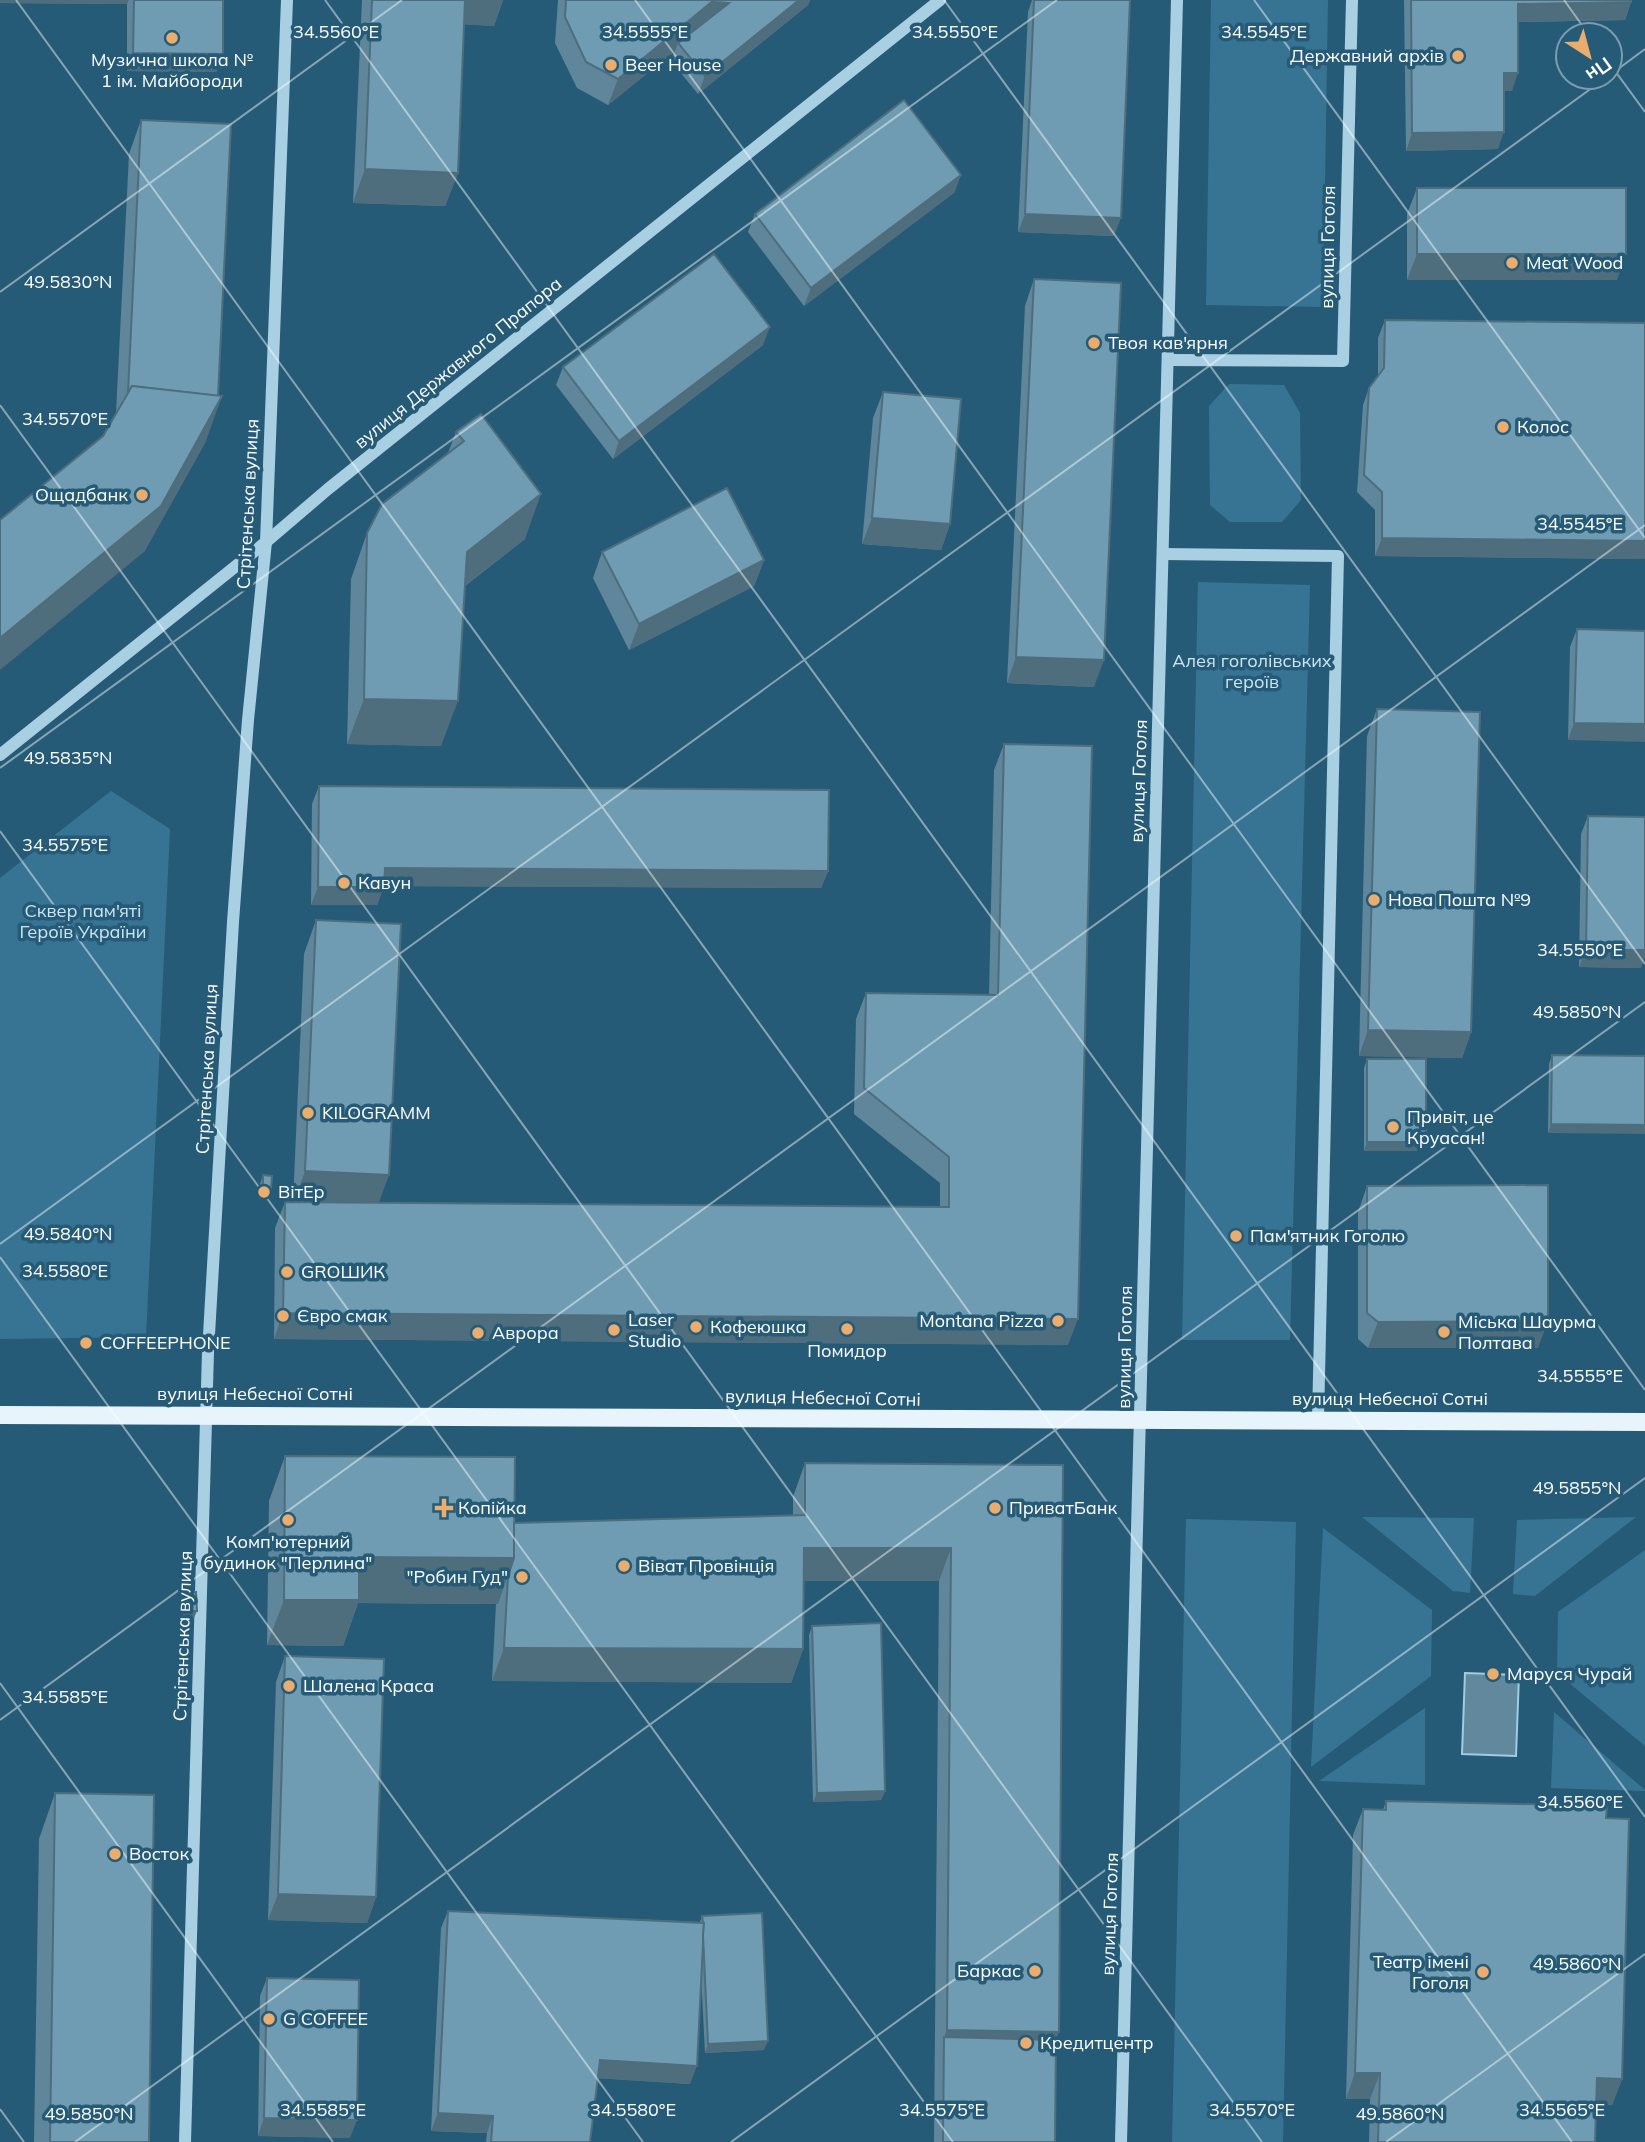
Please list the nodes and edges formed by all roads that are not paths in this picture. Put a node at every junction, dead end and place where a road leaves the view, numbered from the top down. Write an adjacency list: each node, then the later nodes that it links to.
1 (287, 0): 6 (street, Стрітенська вулиця)
2 (940, 0): 6 (street, вулиця Державного Прапора)
3 (1177, 0): 5 (street, вулиця Гоголя)
4 (1352, 0): 5 (street, вулиця Гоголя)
5 (1168, 359): 7 (street, вулиця Гоголя)
6 (266, 542): 8 (street, вулиця Державного Прапора); 9 (street, Стрітенська вулиця)
7 (1163, 554): 11 (street); 12 (street, вулиця Гоголя)
8 (0, 755)
9 (209, 1414): 10 (main road, вулиця Небесної Сотні); 12 (main road, вулиця Небесної Сотні); 14 (street, Стрітенська вулиця)
10 (0, 1415)
11 (1318, 1419): 12 (main road, вулиця Небесної Сотні); 13 (main road, вулиця Небесної Сотні)
12 (1140, 1422): 15 (street, вулиця Гоголя)
13 (1645, 1422)
14 (185, 2142)
15 (1121, 2142)

